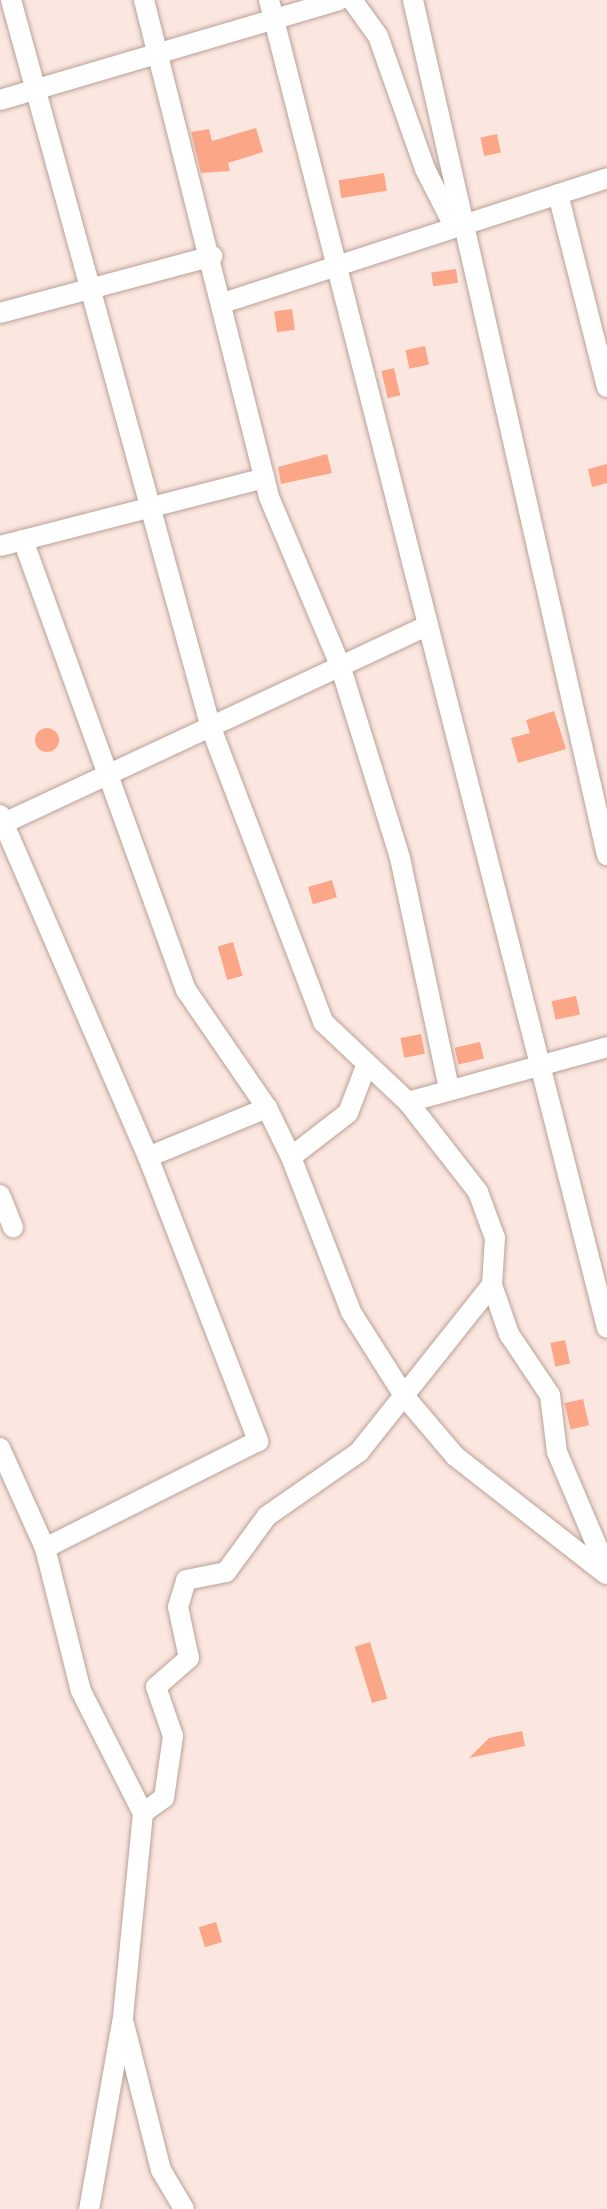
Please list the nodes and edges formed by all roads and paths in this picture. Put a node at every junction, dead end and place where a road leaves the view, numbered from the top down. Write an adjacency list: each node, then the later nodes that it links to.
1 (11, 0): 8 (street)
2 (144, 0): 7 (street)
3 (339, 0): 6 (street)
4 (352, 0): 12 (street)
5 (413, 0): 12 (street)
6 (272, 9): 7 (street); 14 (street)
7 (158, 52): 8 (street); 13 (street)
8 (33, 90): 9 (street); 15 (street)
9 (0, 100)
10 (607, 178): 11 (street)
11 (558, 194): 12 (street); 18 (street)
12 (460, 224): 14 (street); 28 (street)
13 (212, 256): 15 (street); 16 (street)
14 (336, 266): 16 (street); 23 (street)
15 (92, 288): 17 (street); 20 (street)
16 (223, 303): 19 (street)
17 (0, 313)
18 (607, 387)
19 (264, 478): 20 (street); 24 (street)
20 (151, 507): 21 (street); 25 (street)
21 (23, 540): 22 (street); 26 (street)
22 (0, 546)
23 (428, 625): 24 (street); 30 (street)
24 (340, 665): 25 (street); 32 (street)
25 (211, 728): 26 (street); 31 (street)
26 (108, 774): 27 (street); 34 (street)
27 (1, 821): 35 (street)
28 (607, 855)
29 (607, 1047): 30 (street)
30 (540, 1065): 32 (street); 39 (street)
31 (366, 1066): 33 (street); 36 (street)
32 (449, 1089): 33 (street)
33 (408, 1102): 40 (street)
34 (267, 1108): 35 (street); 36 (street)
35 (148, 1157): 44 (street)
36 (291, 1157): 42 (street)
37 (0, 1195): 38 (street)
38 (13, 1228)
39 (599, 1261): 41 (street)
40 (492, 1285): 42 (street); 45 (street)
41 (607, 1328)
42 (405, 1397): 45 (street); 46 (street)
43 (0, 1448): 44 (street)
44 (45, 1548): 46 (street)
45 (607, 1572)
46 (143, 1813): 47 (street)
47 (123, 2017): 48 (street); 49 (street)
48 (89, 2209)
49 (184, 2209)

